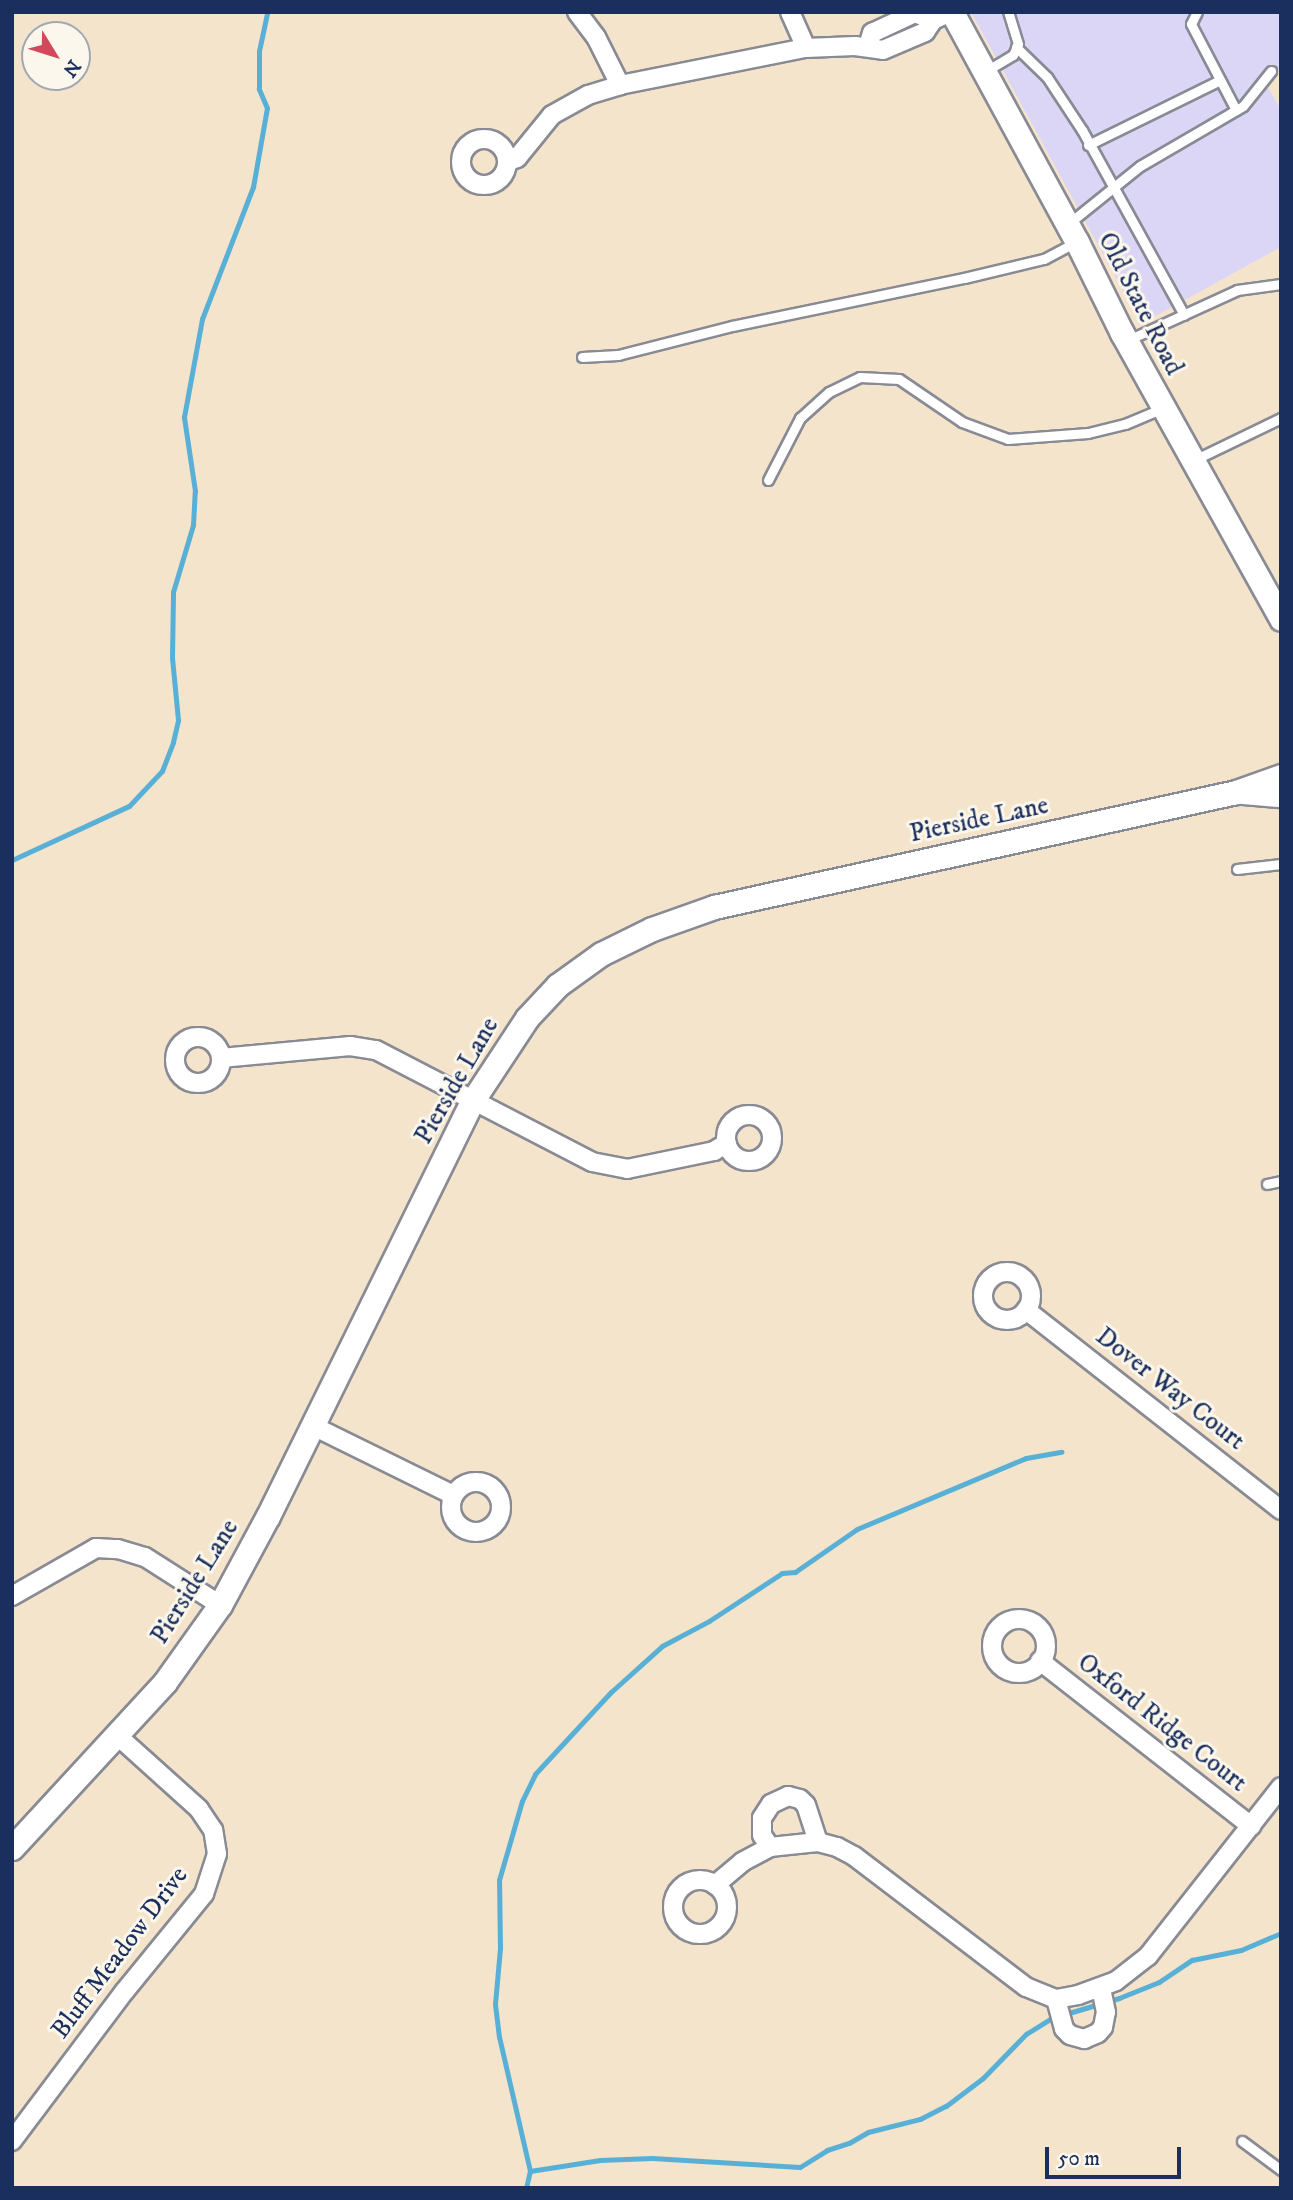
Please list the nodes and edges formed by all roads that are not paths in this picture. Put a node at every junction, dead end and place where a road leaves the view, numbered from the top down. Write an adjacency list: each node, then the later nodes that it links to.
1 (577, 12): 13 (street)
2 (790, 12): 9 (street)
3 (1008, 12): 8 (lane)
4 (1184, 12): 7 (lane)
5 (1197, 12): 7 (lane)
6 (945, 15): 9 (street); 11 (street, Old State Road)
7 (1191, 24): 12 (lane)
8 (1016, 47): 11 (lane); 15 (lane)
9 (806, 48): 13 (street)
10 (1271, 71): 14 (lane)
11 (985, 72): 18 (street, Old State Road)
12 (1220, 80): 14 (lane); 15 (lane)
13 (620, 85): 16 (street)
14 (1236, 110): 17 (lane)
15 (1088, 145): 17 (lane)
16 (507, 162)
17 (1113, 188): 18 (lane); 20 (lane)
18 (1072, 233): 21 (street, Old State Road); 22 (lane)
19 (1281, 284): 20 (lane)
20 (1184, 315): 21 (lane)
21 (1126, 341): 23 (street, Old State Road)
22 (582, 357)
23 (1163, 408): 25 (street, Old State Road); 26 (lane)
24 (1281, 418): 25 (lane)
25 (1194, 460): 27 (street, Old State Road)
26 (768, 480)
27 (1281, 619)
28 (1281, 775): 29 (street, Pierside Lane)
29 (1236, 792): 30 (street); 34 (street, Pierside Lane)
30 (1281, 795)
31 (1281, 864): 32 (lane)
32 (1237, 869)
33 (221, 1058): 34 (street)
34 (473, 1100): 35 (street); 39 (street, Pierside Lane)
35 (727, 1143)
36 (1281, 1181): 37 (lane)
37 (1266, 1184)
38 (1026, 1310): 41 (street, Dover Way Court)
39 (313, 1426): 40 (street); 43 (street, Pierside Lane)
40 (453, 1495)
41 (1281, 1510)
42 (12, 1596): 43 (street)
43 (220, 1605): 45 (street, Pierside Lane)
44 (1040, 1661): 47 (street, Oxford Ridge Court)
45 (118, 1736): 49 (street, Pierside Lane); 54 (street, Bluff Meadow Drive)
46 (1281, 1787): 47 (street)
47 (1251, 1826): 52 (street)
48 (818, 1842): 50 (street); 50 (street); 53 (street)
49 (12, 1847)
50 (770, 1847): 51 (street)
51 (715, 1885)
52 (1101, 1988): 53 (street); 53 (street)
53 (1056, 1999)
54 (12, 2141)
55 (1242, 2141): 56 (lane)
56 (1281, 2170)

